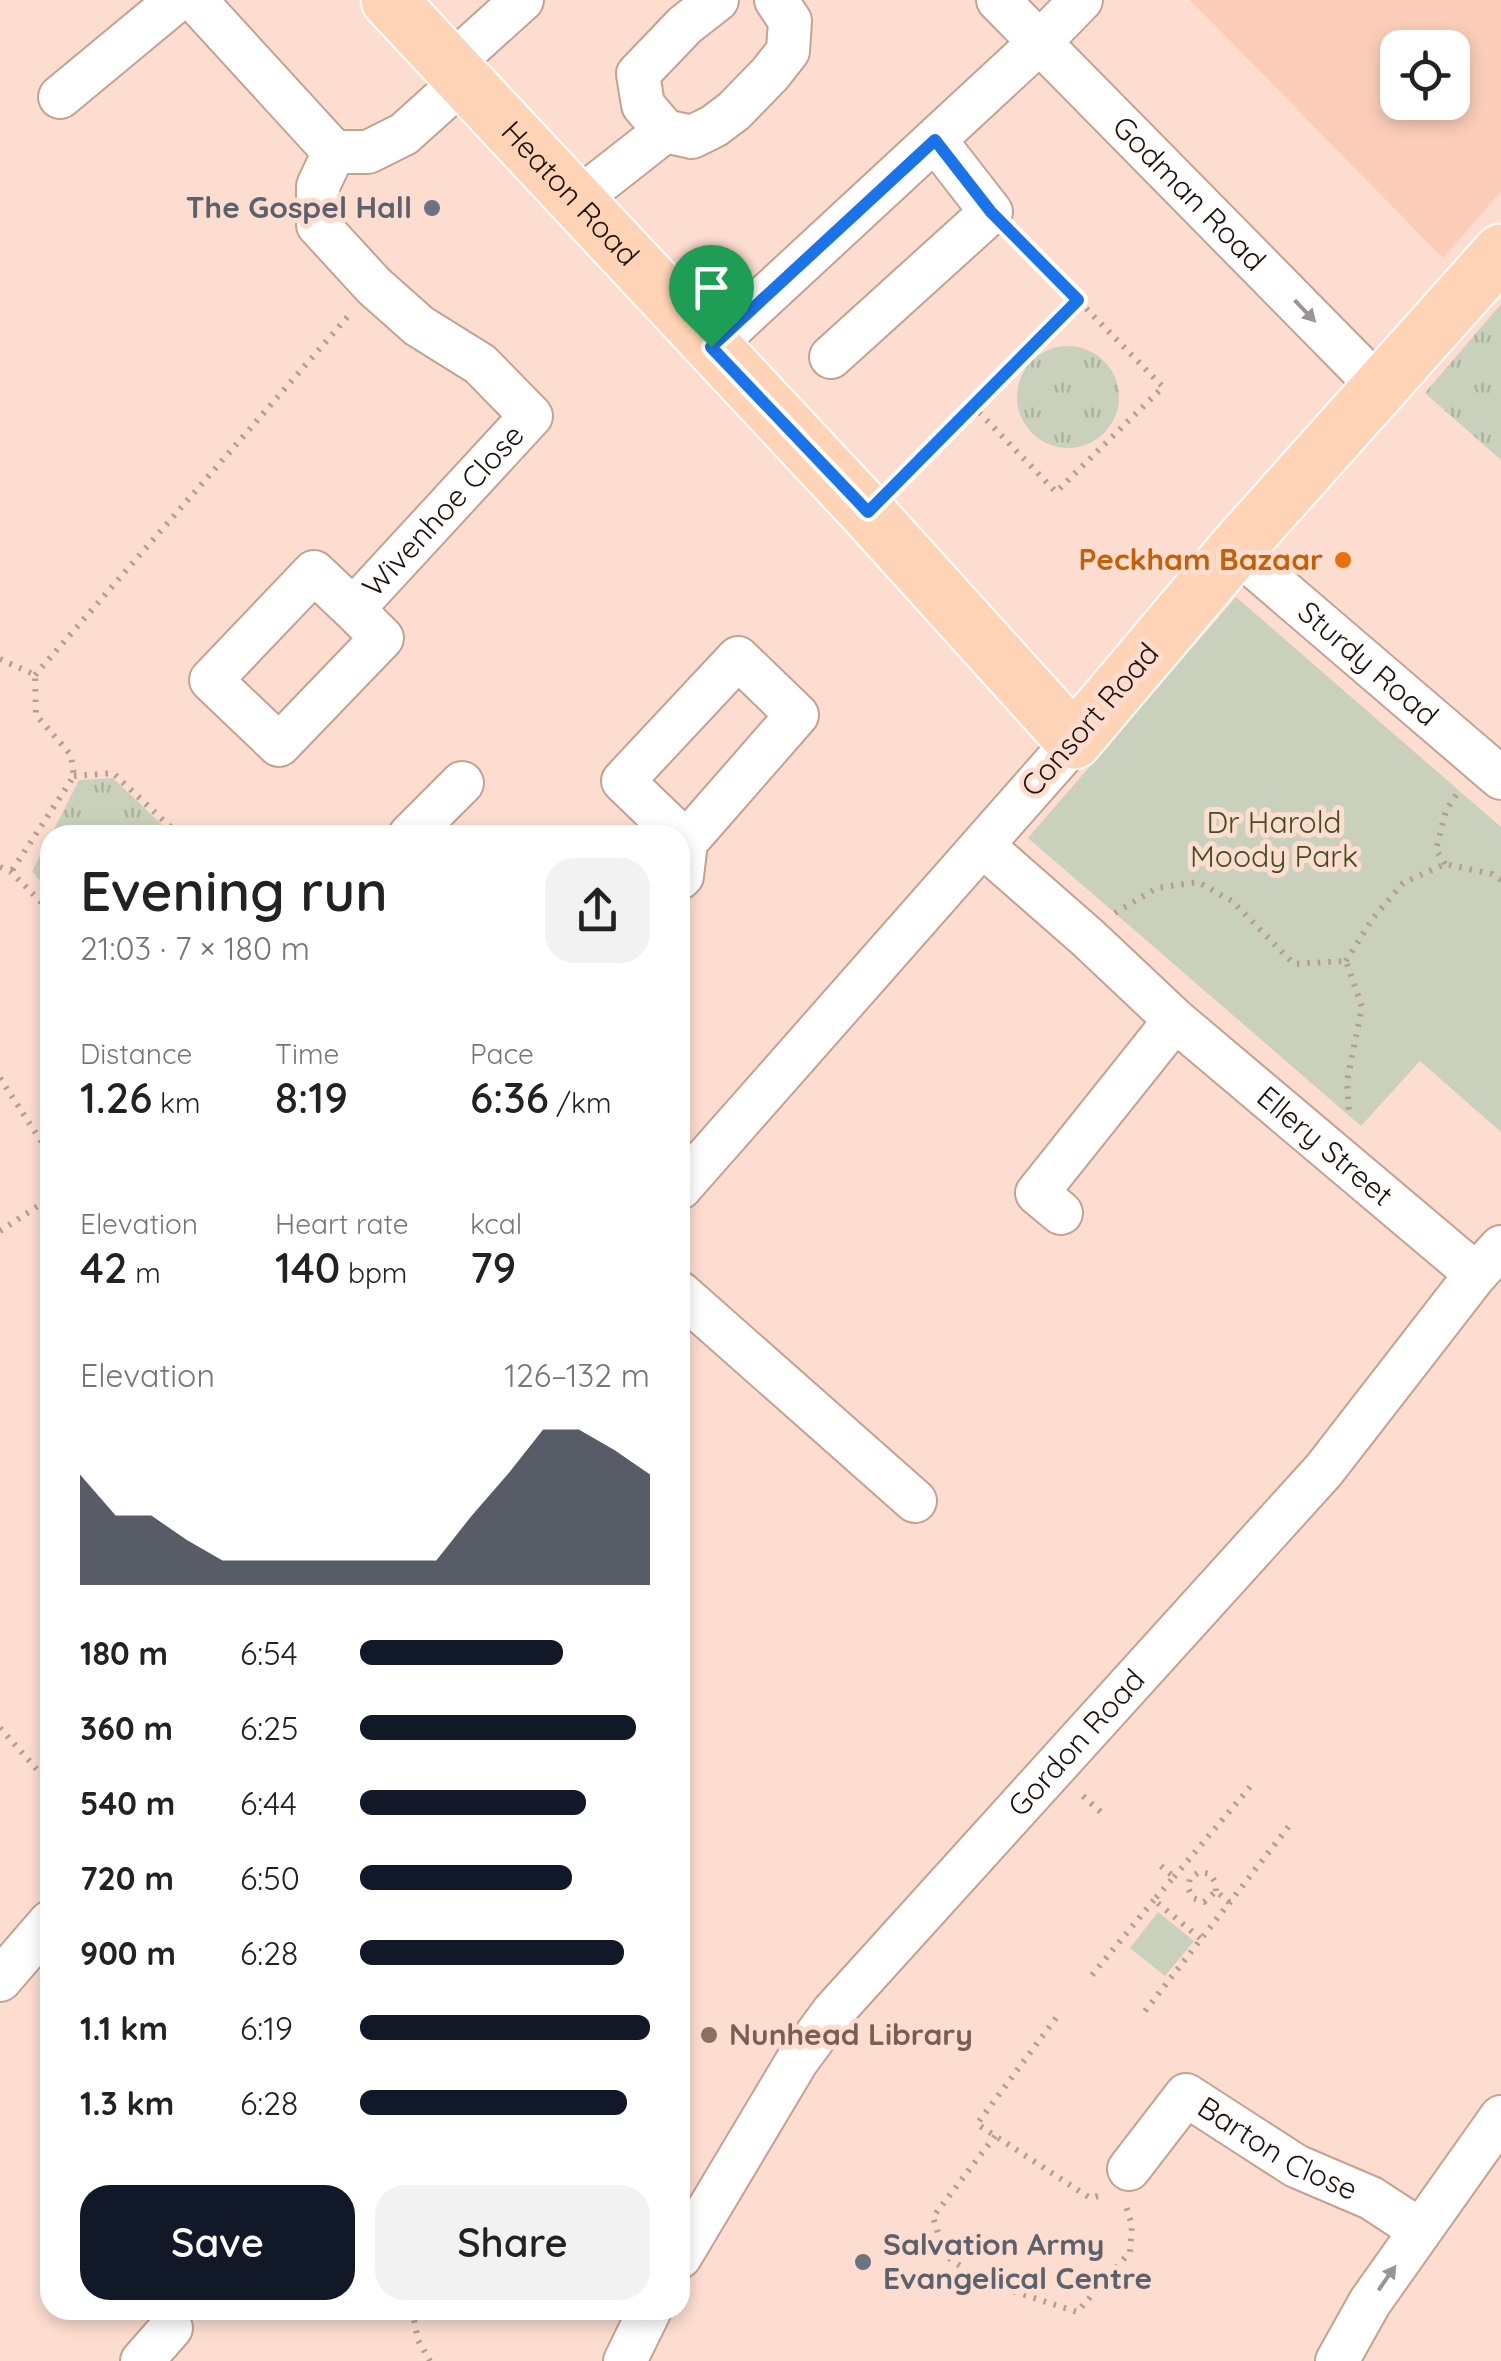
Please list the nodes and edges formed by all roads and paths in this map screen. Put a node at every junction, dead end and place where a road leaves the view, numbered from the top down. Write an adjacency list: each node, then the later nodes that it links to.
1 (177, 0): 11 (street)
2 (196, 0): 14 (street)
3 (389, 0): 10 (main road, Heaton Road)
4 (522, 0): 10 (street)
5 (717, 0): 12 (street)
6 (776, 0): 12 (street)
7 (998, 0): 9 (street, Godman Road)
8 (1081, 0): 9 (street)
9 (1040, 42): 13 (street); 22 (street, Godman Road, one-way to 22)
10 (458, 73): 14 (street); 15 (main road, Heaton Road)
11 (60, 97)
12 (665, 131): 15 (street)
13 (935, 140): 16 (street); 20 (street)
14 (334, 152): 18 (street, Wivenhoe Close)
15 (576, 201): 20 (main road, Heaton Road)
16 (991, 212): 19 (path); 21 (street)
17 (1501, 252): 22 (main road, Consort Road)
18 (374, 286): 26 (street, Wivenhoe Close); 28 (path)
19 (1078, 300): 23 (path); 23 (path)
20 (711, 347): 24 (main road, Heaton Road)
21 (832, 357)
22 (1380, 389): 25 (main road, Consort Road)
23 (972, 405): 24 (path)
24 (868, 512): 29 (main road, Heaton Road)
25 (1235, 550): 29 (main road, Consort Road); 30 (street, Sturdy Road)
26 (353, 609)
27 (0, 659): 28 (path)
28 (35, 675): 31 (path)
29 (1074, 741): 37 (street, Consort Road)
30 (1491, 769): 38 (path)
31 (74, 776): 33 (path); 34 (path)
32 (462, 784): 35 (street)
33 (42, 825)
34 (168, 825)
35 (420, 825)
36 (40, 828): 40 (path)
37 (982, 846): 43 (street, Ellery Street); 49 (street, Consort Road)
38 (1445, 864): 41 (path); 44 (path)
39 (0, 867): 40 (path)
40 (11, 872): 42 (path)
41 (1501, 880)
42 (40, 902)
43 (1088, 938): 44 (path); 45 (street, Ellery Street)
44 (1346, 961): 48 (path)
45 (1175, 1020): 48 (street, Ellery Street); 51 (street)
46 (0, 1078): 47 (path)
47 (40, 1140)
48 (1331, 1151): 53 (street, Ellery Street)
49 (690, 1177)
50 (40, 1205): 52 (path)
51 (1061, 1213)
52 (0, 1231)
53 (1488, 1260): 76 (street, Gordon Road)
54 (690, 1302): 55 (street)
55 (915, 1500)
56 (0, 1728): 57 (path)
57 (40, 1773)
58 (1250, 1787): 61 (path)
59 (1293, 1822): 65 (path)
60 (1160, 1866): 61 (path)
61 (1176, 1873): 62 (path); 64 (path)
62 (1190, 1878): 63 (path); 63 (path)
63 (1216, 1891): 65 (path)
64 (1154, 1900): 67 (path); 68 (path)
65 (1230, 1903): 67 (path)
66 (40, 1934): 69 (street)
67 (1201, 1940): 70 (path)
68 (1092, 1975)
69 (0, 1980)
70 (1145, 2011)
71 (1056, 2018): 73 (path)
72 (1501, 2117): 75 (street)
73 (994, 2136): 74 (path); 74 (path)
74 (1125, 2180): 75 (street, Barton Close)
75 (1420, 2230): 83 (street, one-way to 75)
76 (690, 2240)
77 (414, 2320): 81 (path)
78 (645, 2320): 82 (street)
79 (171, 2328): 80 (street)
80 (142, 2361)
81 (430, 2361)
82 (625, 2361)
83 (1337, 2361)

